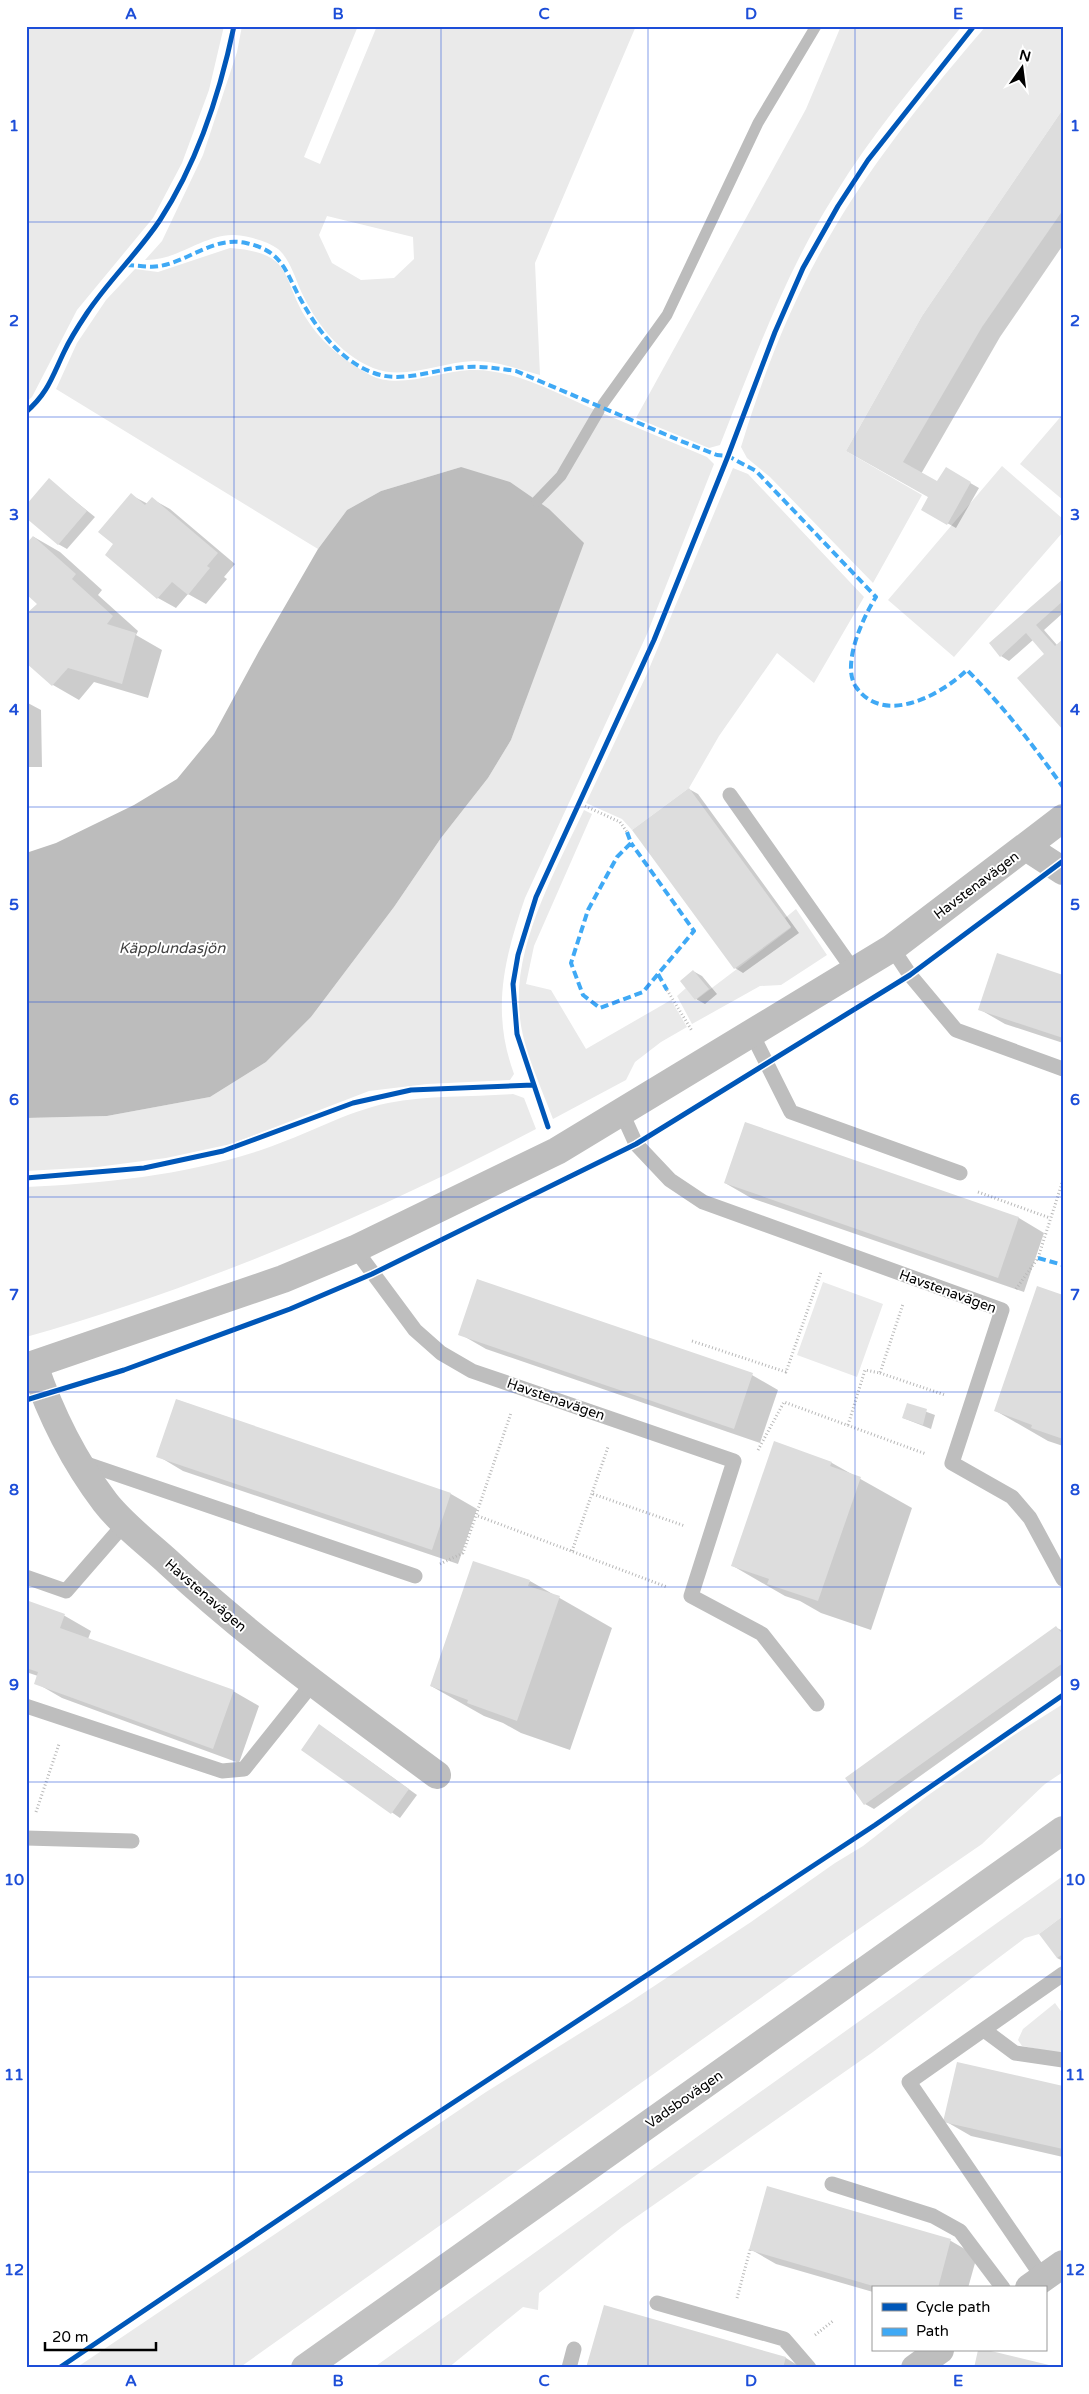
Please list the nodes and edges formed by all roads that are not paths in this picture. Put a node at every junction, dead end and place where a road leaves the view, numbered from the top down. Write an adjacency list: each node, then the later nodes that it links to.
1 (730, 795): 6 (lane)
2 (1063, 818): 3 (street, Havstenavägen)
3 (1026, 847): 4 (street, Havstenavägen); 5 (street, Havstenavägen)
4 (1063, 871)
5 (892, 948): 6 (street, Havstenavägen); 8 (lane)
6 (854, 971): 7 (street, Havstenavägen)
7 (752, 1034): 9 (street, Havstenavägen); 10 (lane)
8 (1063, 1069)
9 (622, 1113): 11 (street, Havstenavägen); 17 (lane, Havstenavägen)
10 (960, 1173)
11 (355, 1249): 12 (street, Havstenavägen); 19 (lane, Havstenavägen)
12 (30, 1366): 13 (street, Havstenavägen)
13 (77, 1460): 14 (street, Havstenavägen); 15 (lane)
14 (126, 1522): 16 (lane); 18 (street, Havstenavägen)
15 (415, 1576)
16 (26, 1577)
17 (1063, 1579)
18 (312, 1684): 20 (lane); 21 (street, Havstenavägen)
19 (817, 1704)
20 (26, 1706)
21 (437, 1775)
22 (1063, 1830): 34 (main road, Vadsbovägen)
23 (27, 1838): 24 (lane)
24 (132, 1841)
25 (1063, 1974): 26 (lane)
26 (984, 2030): 27 (lane); 29 (lane)
27 (1063, 2060)
28 (832, 2184): 30 (lane)
29 (1045, 2277)
30 (1001, 2286)
31 (657, 2303): 36 (lane)
32 (574, 2348): 35 (lane)
33 (937, 2352): 37 (street)
34 (305, 2368)
35 (568, 2368)
36 (809, 2368)
37 (915, 2368)

